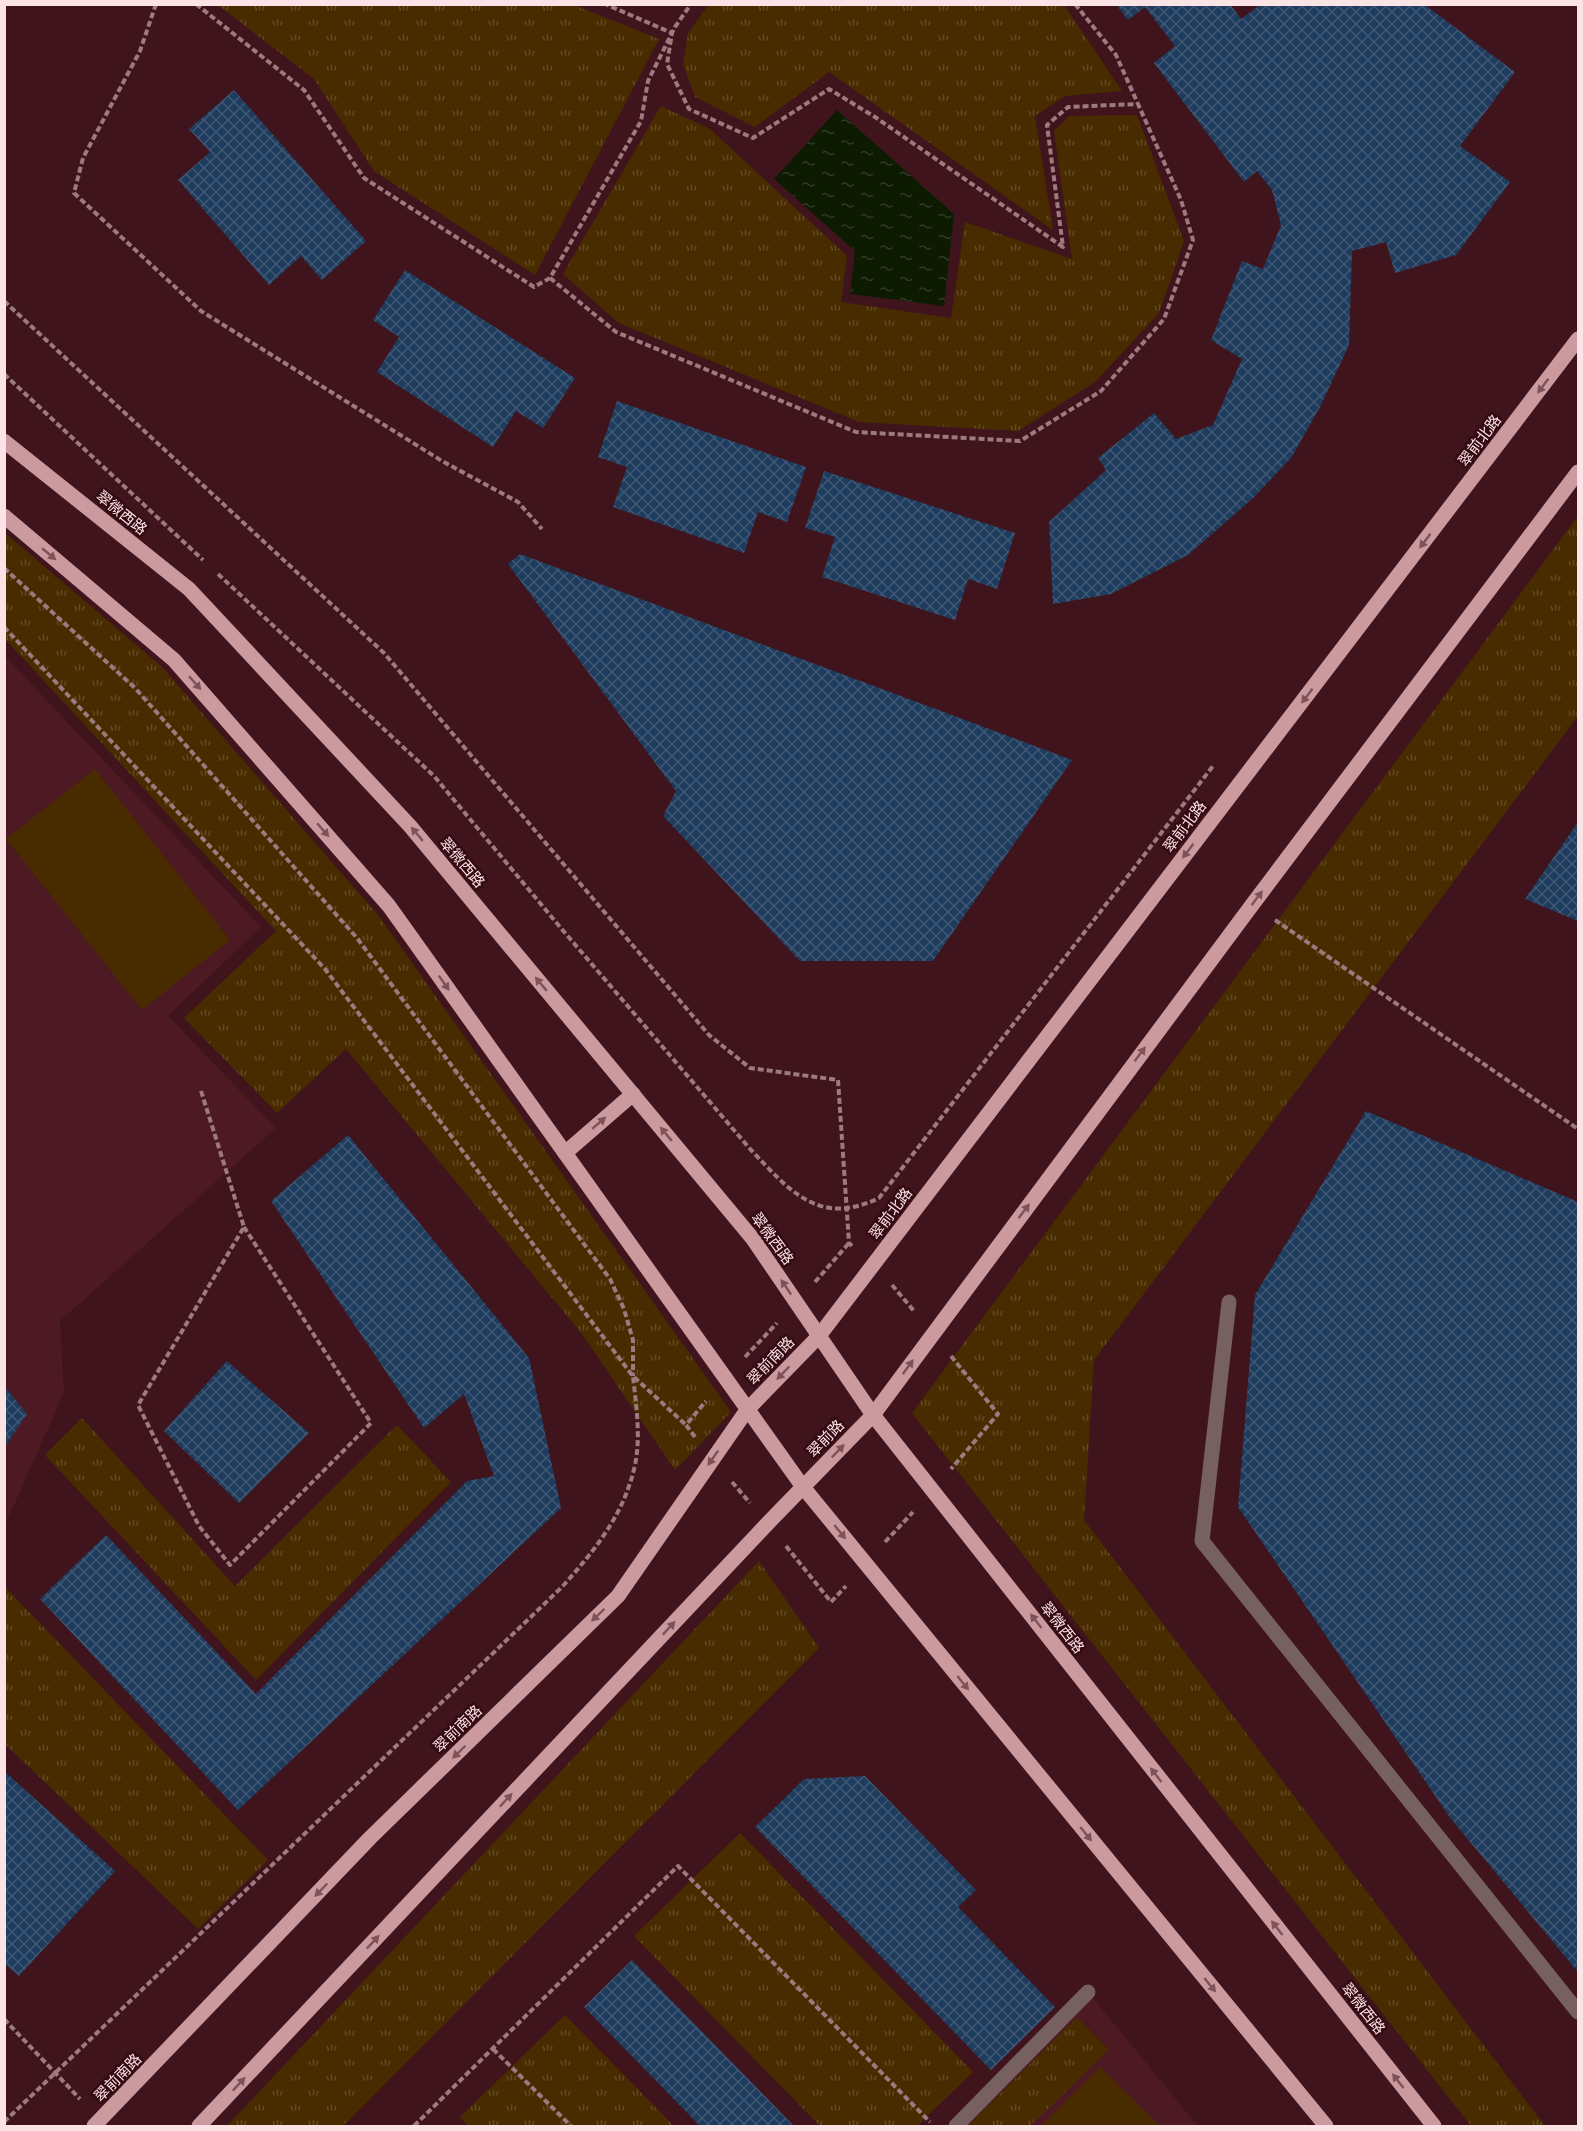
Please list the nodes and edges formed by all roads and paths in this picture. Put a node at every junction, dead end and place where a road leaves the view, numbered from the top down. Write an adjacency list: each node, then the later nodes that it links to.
1 (156, 4): 15 (path)
2 (196, 4): 8 (path)
3 (605, 4): 6 (path)
4 (691, 4): 6 (path)
5 (1075, 4): 7 (path)
6 (672, 33): 7 (path); 8 (path)
7 (1138, 104): 8 (path)
8 (550, 278)
9 (4, 301): 24 (path)
10 (1578, 339): 28 (main road, 翠前北路, one-way to 28)
11 (4, 374): 24 (path)
12 (4, 441): 21 (main road, 翠微西路, one-way to 12)
13 (1578, 472): 19 (main road, one-way to 13)
14 (4, 516): 23 (main road, one-way to 23)
15 (542, 530)
16 (4, 568): 29 (path)
17 (4, 627): 29 (path)
18 (1220, 758): 24 (path)
19 (1252, 905): 22 (path); 31 (main road, one-way to 19)
20 (201, 1090): 25 (path)
21 (633, 1094): 23 (main road, one-way to 21); 28 (main road, 翠微西路, one-way to 21)
22 (1578, 1129)
23 (565, 1153): 30 (main road)
24 (846, 1207): 26 (path)
25 (244, 1227): 25 (path)
26 (849, 1243)
27 (1229, 1302): 35 (lane)
28 (819, 1336): 30 (main road, 翠前南路, one-way to 30); 31 (main road, 翠微西路)
29 (633, 1376): 32 (path); 38 (path)
30 (747, 1410): 33 (main road); 40 (main road, 翠前南路, one-way to 40)
31 (873, 1414): 33 (main road, 翠前路, one-way to 31); 47 (main road, 翠微西路, one-way to 31)
32 (686, 1425)
33 (802, 1487): 41 (main road, one-way to 33); 46 (main road, one-way to 46)
34 (1088, 1992): 45 (lane)
35 (1578, 2012)
36 (4, 2019): 38 (path)
37 (493, 2049): 42 (path); 43 (path); 44 (path)
38 (56, 2074): 39 (path); 40 (path)
39 (4, 2122)
40 (97, 2124)
41 (199, 2127)
42 (414, 2127)
43 (571, 2127)
44 (934, 2127)
45 (956, 2127)
46 (1326, 2127)
47 (1434, 2127)

